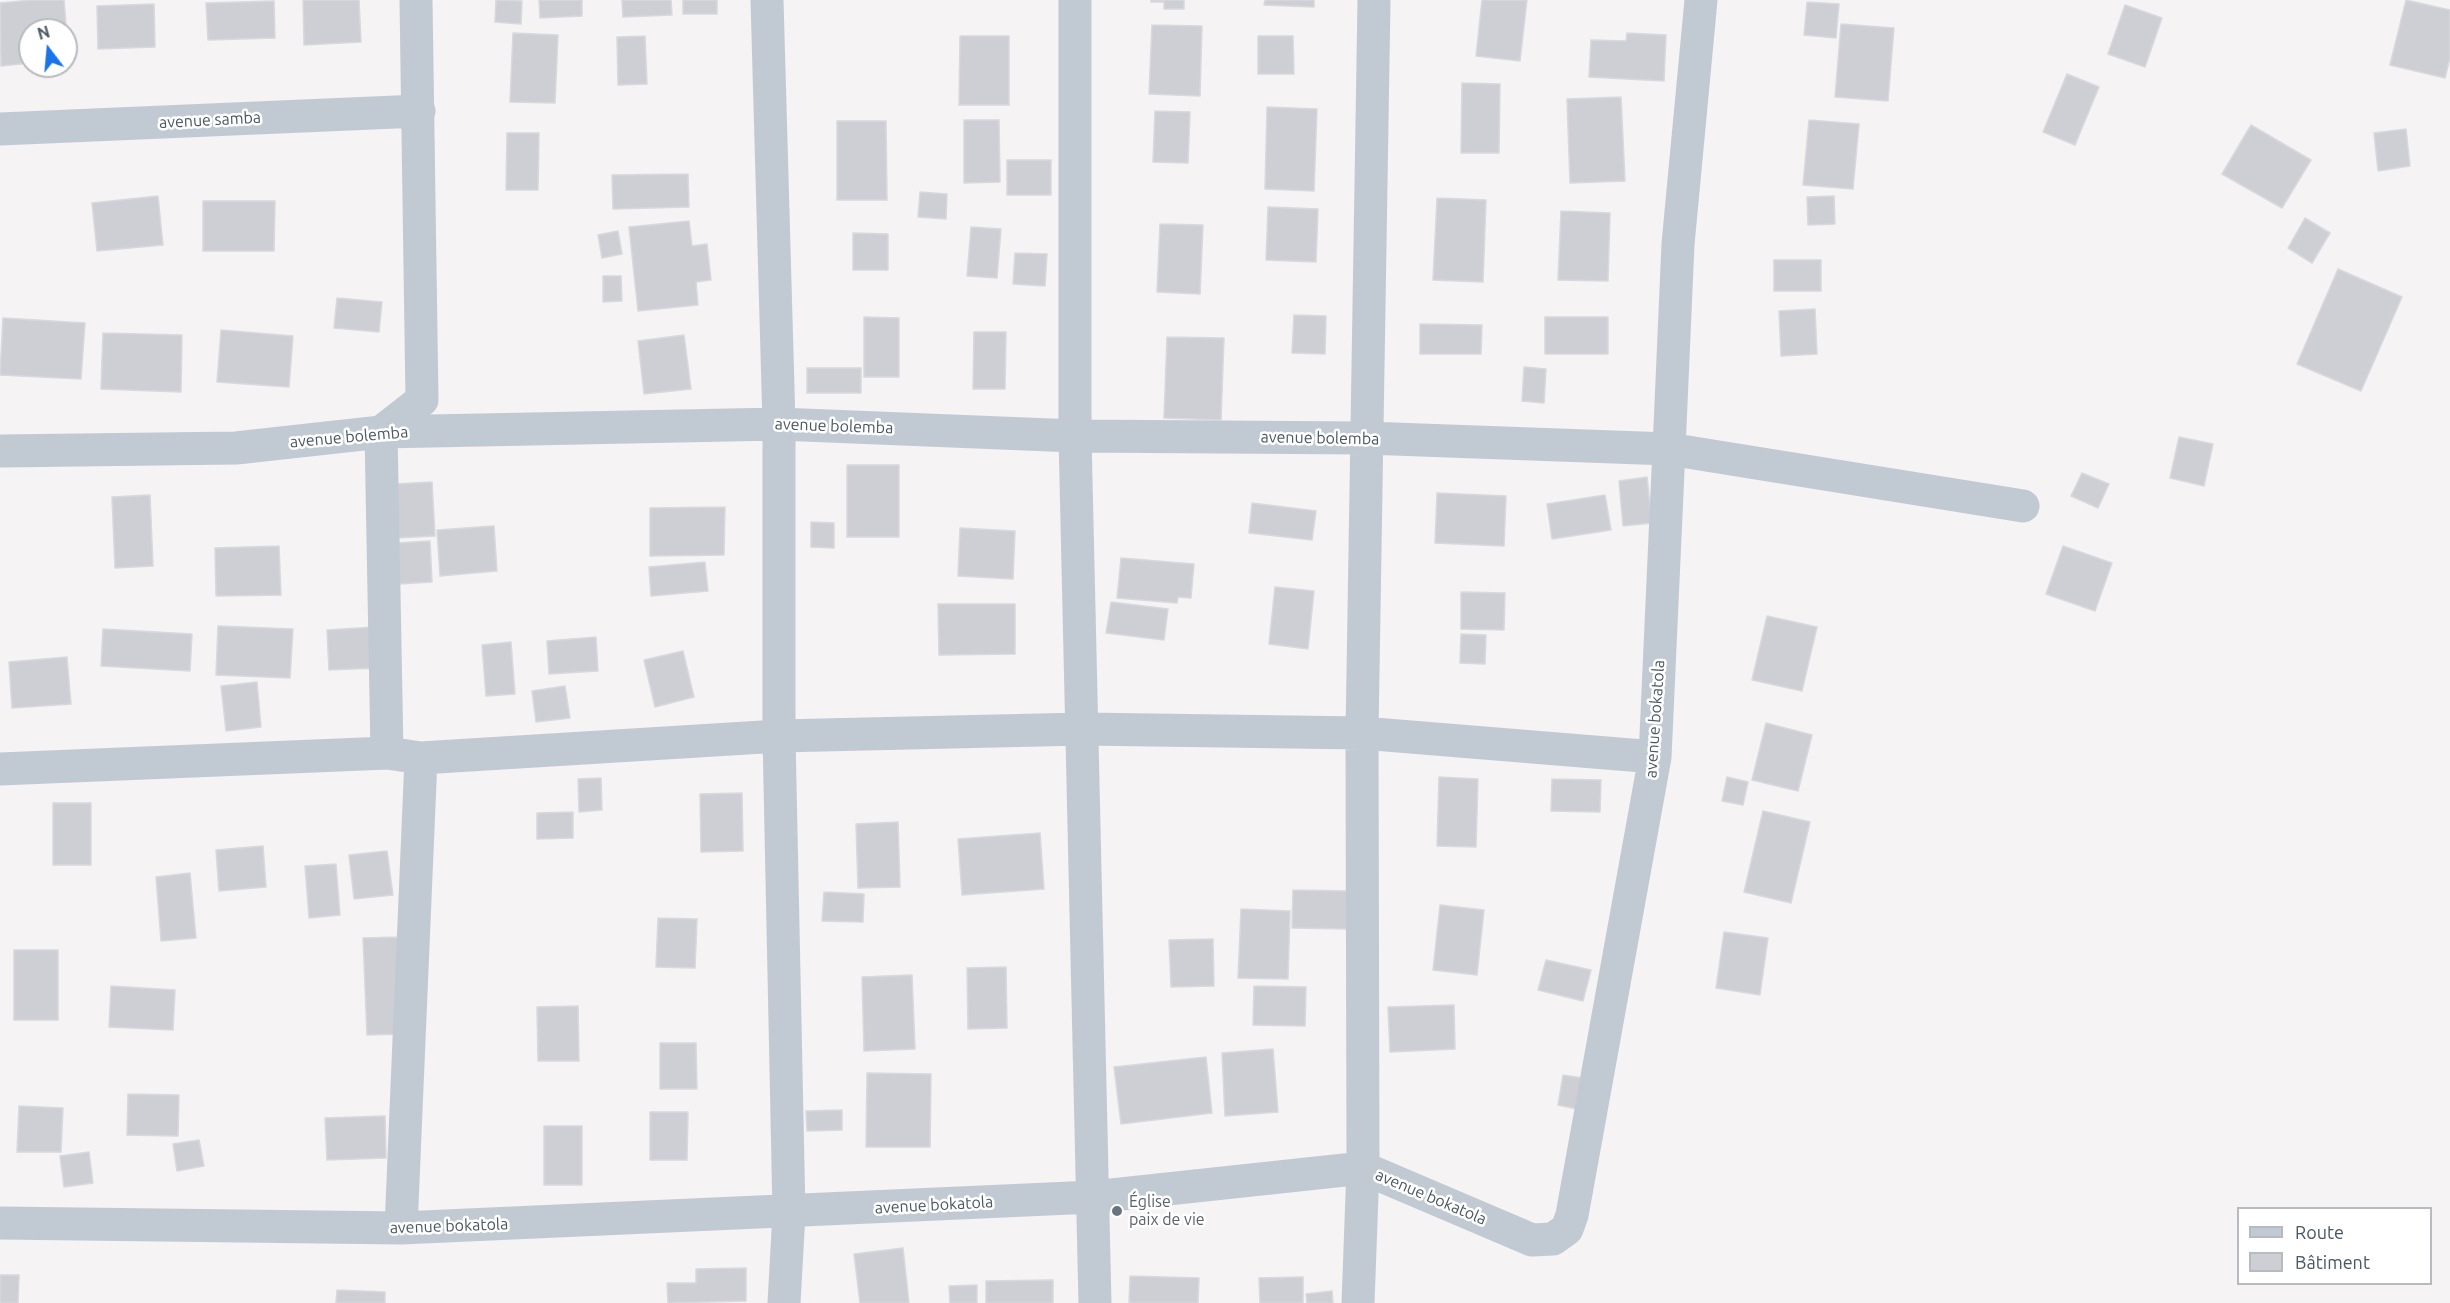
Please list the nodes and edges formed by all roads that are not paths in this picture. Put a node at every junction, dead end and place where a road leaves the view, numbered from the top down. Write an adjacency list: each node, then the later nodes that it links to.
1 (416, 0): 6 (street)
2 (767, 0): 8 (street)
3 (1075, 0): 10 (street)
4 (1374, 0): 11 (street)
5 (1701, 0): 12 (street, avenue bokatola)
6 (419, 111): 7 (street, avenue samba); 9 (street)
7 (0, 129)
8 (779, 424): 9 (street, avenue bolemba); 10 (street, avenue bolemba); 17 (street)
9 (381, 432): 13 (street, avenue bolemba); 18 (street)
10 (1075, 436): 11 (street, avenue bolemba); 15 (street)
11 (1366, 438): 12 (street, avenue bolemba); 16 (street)
12 (1669, 449): 14 (street); 19 (street, avenue bokatola)
13 (0, 451)
14 (2023, 506)
15 (1083, 729): 16 (street); 17 (street); 23 (street)
16 (1362, 733): 19 (street); 22 (street)
17 (779, 736): 20 (street); 24 (street)
18 (387, 753): 20 (street); 21 (street)
19 (1655, 756): 22 (street, avenue bokatola)
20 (421, 758): 26 (street)
21 (0, 769)
22 (1363, 1168): 23 (street, avenue bokatola); 29 (street)
23 (1094, 1197): 24 (street, avenue bokatola); 28 (street)
24 (789, 1212): 26 (street, avenue bokatola); 27 (street)
25 (0, 1223): 26 (street, avenue bokatola)
26 (401, 1228)
27 (784, 1303)
28 (1095, 1303)
29 (1358, 1303)

